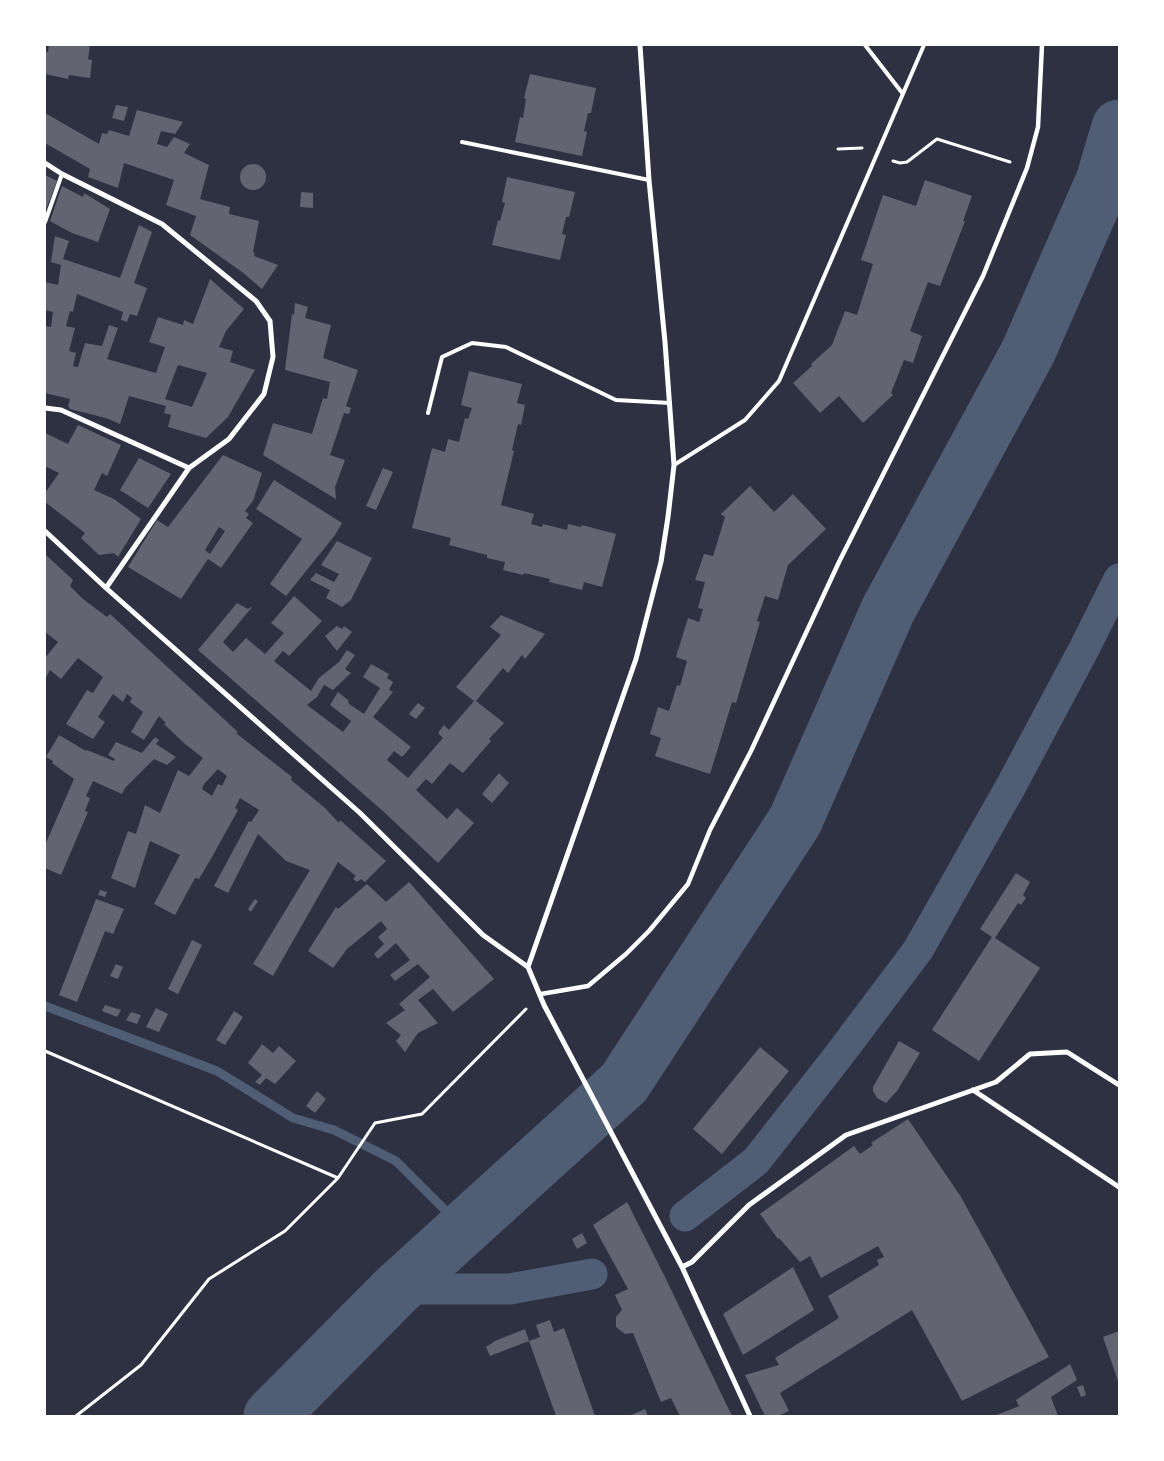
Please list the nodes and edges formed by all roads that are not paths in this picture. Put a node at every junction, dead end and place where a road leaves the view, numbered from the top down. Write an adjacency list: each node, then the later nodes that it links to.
1 (640, 45): 9 (street)
2 (865, 45): 5 (lane)
3 (924, 45): 5 (lane)
4 (1042, 45): 19 (street)
5 (903, 94): 14 (lane)
6 (462, 142): 9 (lane)
7 (45, 163): 8 (street)
8 (62, 174): 10 (lane); 15 (street)
9 (649, 180): 11 (street)
10 (45, 222)
11 (670, 402): 13 (lane); 14 (street)
12 (45, 408): 15 (street)
13 (428, 413)
14 (674, 465): 18 (street)
15 (189, 468): 17 (street)
16 (45, 531): 17 (street)
17 (106, 588): 18 (street)
18 (528, 967): 19 (street)
19 (541, 994): 23 (street)
20 (1119, 1086): 21 (street)
21 (973, 1090): 22 (street); 23 (street)
22 (1119, 1187)
23 (682, 1267): 24 (street)
24 (750, 1416)

